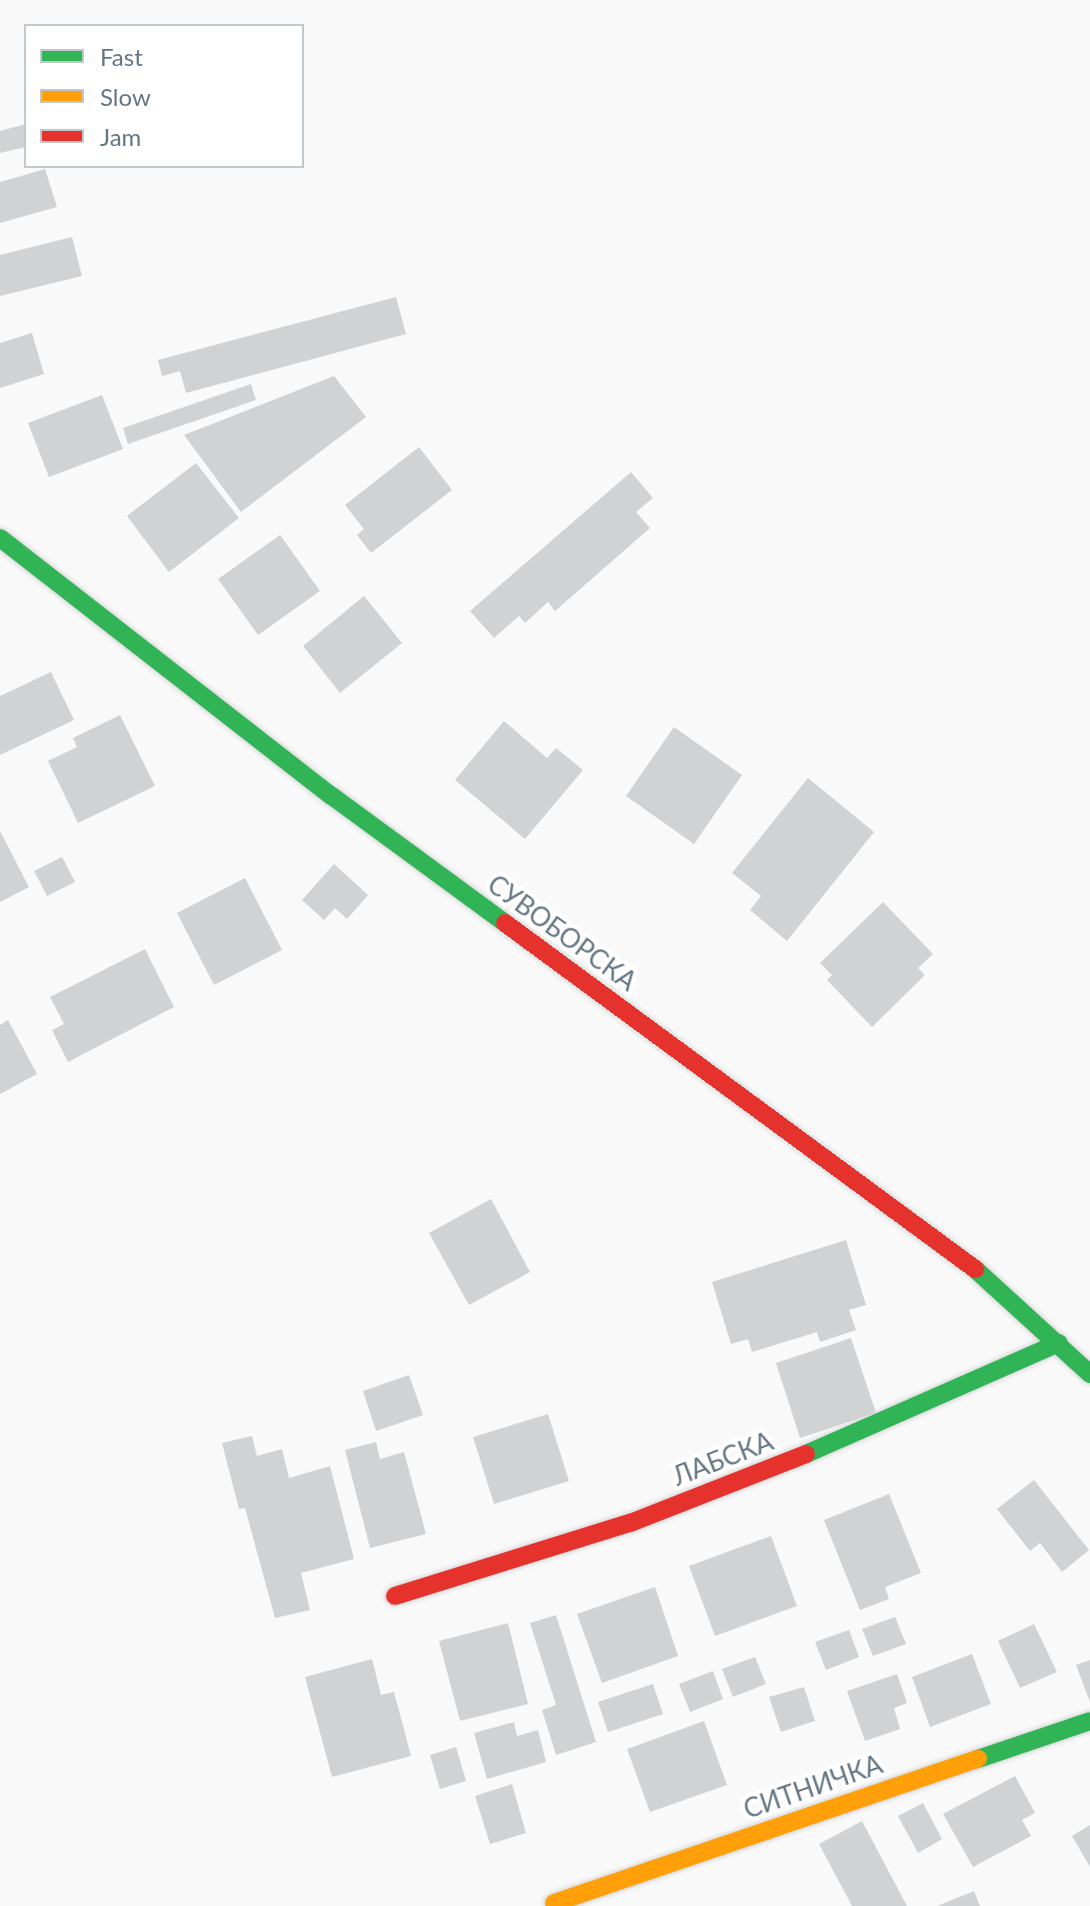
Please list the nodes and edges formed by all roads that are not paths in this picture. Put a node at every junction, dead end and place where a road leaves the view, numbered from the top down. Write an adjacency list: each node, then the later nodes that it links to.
1 (0, 538): 2 (main road, СУВОБОРСКА)
2 (1059, 1343): 3 (main road, СУВОБОРСКА); 4 (main road, ЛАБСКА)
3 (1090, 1374)
4 (395, 1596)
5 (1090, 1721): 6 (main road, СИТНИЧКА)
6 (554, 1903)

